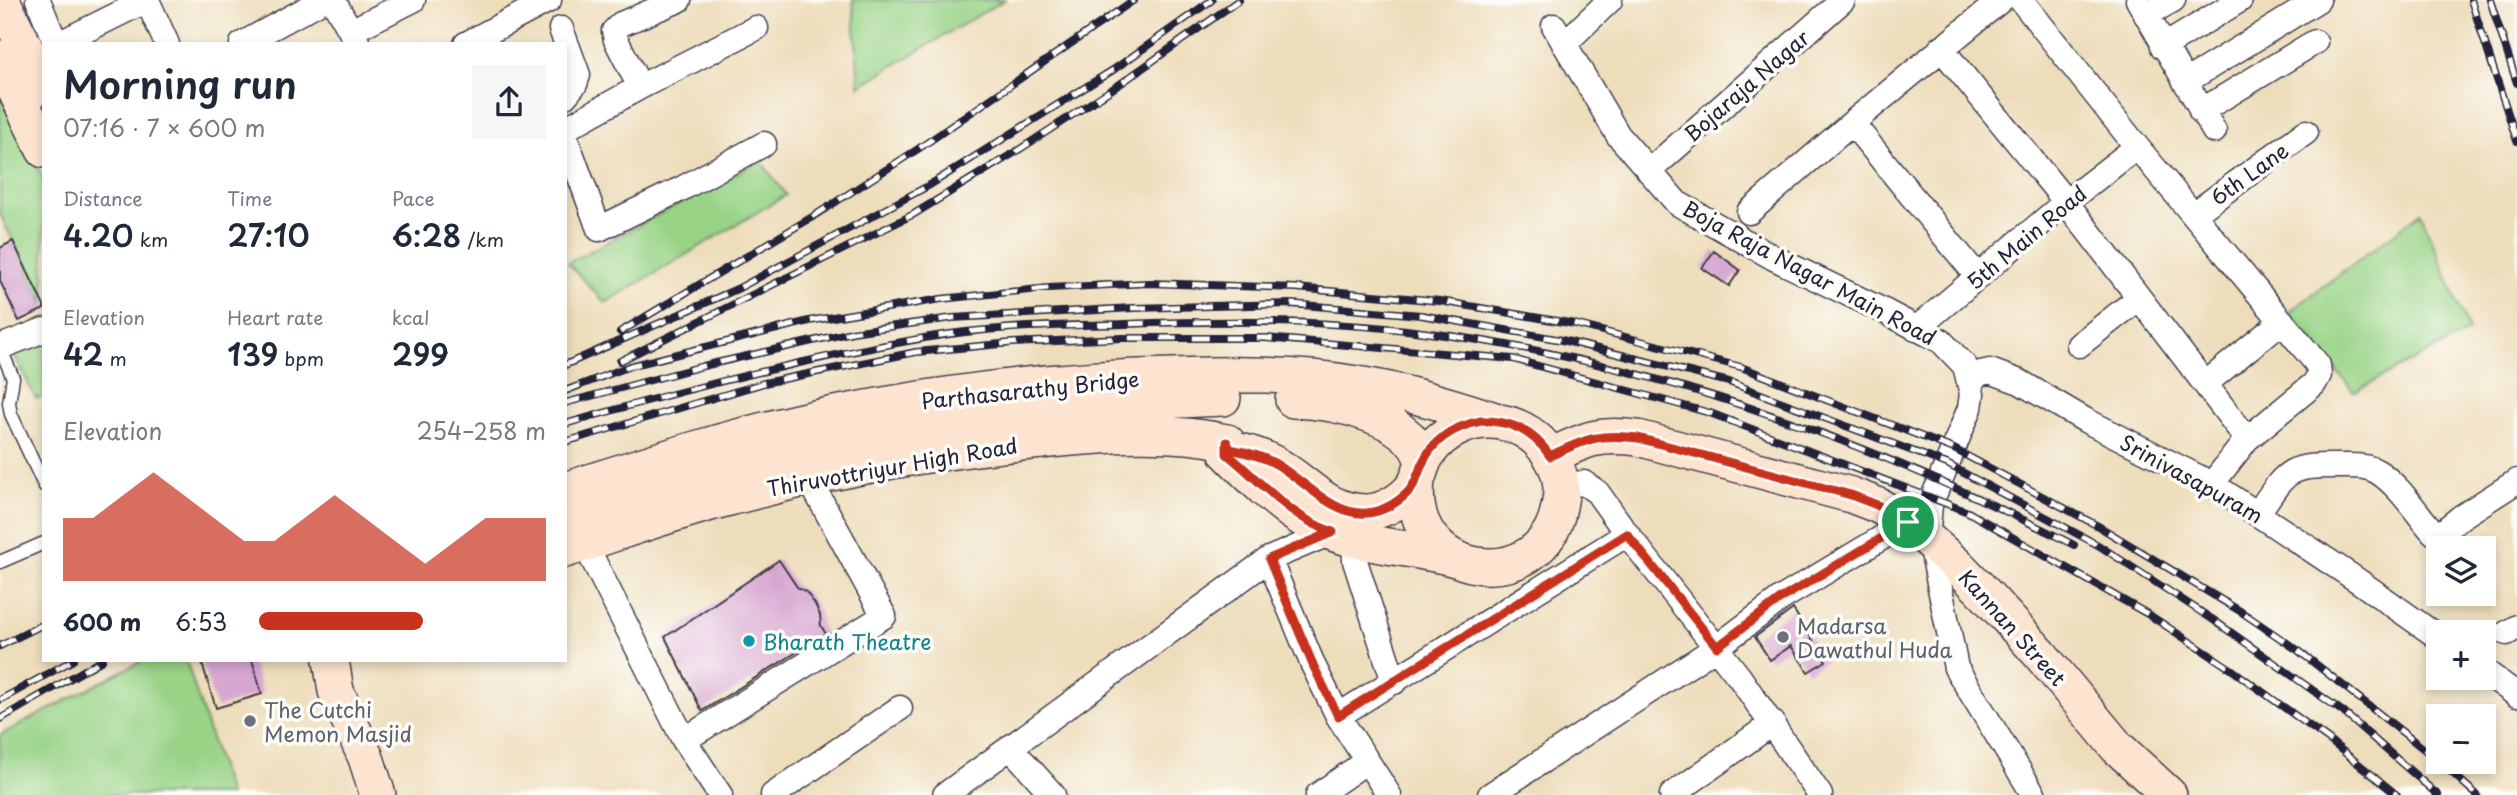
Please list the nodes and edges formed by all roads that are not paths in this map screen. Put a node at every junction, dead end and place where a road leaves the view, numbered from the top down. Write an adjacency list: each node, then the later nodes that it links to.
1 (2, 0): 32 (main road)
2 (38, 0): 20 (street)
3 (147, 0): 21 (street); 22 (street)
4 (323, 0): 23 (street)
5 (333, 0): 19 (street)
6 (414, 0): 19 (street)
7 (549, 0): 24 (street)
8 (679, 0): 33 (street)
9 (1611, 0): 42 (street, Boja Raja Nagar Main Road)
10 (1843, 0): 42 (street, Bojaraja Nagar)
11 (2001, 0): 29 (street)
12 (2021, 0): 40 (street)
13 (2173, 0): 16 (street)
14 (2240, 0): 28 (street)
15 (2318, 0): 31 (street)
16 (2142, 8): 28 (street)
17 (756, 28): 33 (street)
18 (561, 29): 25 (street)
19 (354, 37)
20 (56, 42)
21 (61, 42)
22 (166, 42)
23 (249, 42)
24 (470, 42)
25 (566, 42)
26 (2315, 42): 31 (street)
27 (567, 45): 34 (street)
28 (2163, 47): 31 (street)
29 (1941, 48): 35 (street); 43 (street)
30 (0, 58): 39 (main road)
31 (2185, 82)
32 (42, 83)
33 (640, 87): 36 (street)
34 (567, 94)
35 (1852, 123): 44 (street); 46 (street)
36 (567, 128)
37 (2306, 132): 45 (street, 6th Lane)
38 (764, 144): 41 (street)
39 (42, 146)
40 (2137, 147): 43 (street, 5th Main Road); 45 (street)
41 (568, 152)
42 (1649, 171): 49 (street, Boja Raja Nagar Main Road)
43 (2066, 202): 46 (street, 5th Main Road); 47 (street)
44 (1749, 212)
45 (2194, 214): 48 (street)
46 (1978, 277): 49 (street, 5th Main Road)
47 (2139, 298): 51 (street); 54 (street)
48 (2282, 321): 54 (street); 57 (street)
49 (1916, 329): 53 (street, Boja Raja Nagar Main Road)
50 (42, 331): 52 (street)
51 (2079, 345)
52 (0, 347): 62 (lane)
53 (1970, 381): 64 (street, Srinivasapuram); 67 (street)
54 (2205, 384): 57 (street)
55 (1201, 387): 56 (main road, Parthasarathy Bridge); 60 (main road, Parthasarathy Bridge); 65 (main road, Parthasarathy Bridge); 70 (main road, Parthasarathy Bridge)
56 (1500, 422): 59 (main road); 60 (main road)
57 (2247, 439): 64 (street)
58 (1227, 442): 60 (main road, Thiruvottriyur High Road); 61 (main road, Thiruvottriyur High Road); 69 (main road)
59 (1555, 470): 67 (main road, Kannan Street); 68 (street); 73 (main road)
60 (1420, 472): 73 (main road)
61 (809, 479): 70 (main road, Thiruvottriyur High Road); 84 (street)
62 (42, 481)
63 (2517, 482): 66 (street)
64 (2212, 484): 66 (street, Srinivasapuram)
65 (567, 489)
66 (2258, 513): 75 (street, Srinivasapuram)
67 (1919, 531): 76 (street); 97 (street); 98 (main road, Kannan Street)
68 (1627, 534): 76 (street); 79 (street)
69 (1343, 535): 72 (street); 73 (main road); 79 (street)
70 (572, 538): 84 (street)
71 (42, 544): 74 (lane)
72 (1269, 559): 82 (street); 85 (street)
73 (1458, 560)
74 (0, 562)
75 (2426, 630)
76 (1717, 647): 83 (street); 94 (street)
77 (331, 662): 87 (main road)
78 (2496, 680): 80 (street)
79 (1394, 682): 82 (street)
80 (2517, 695)
81 (900, 708): 89 (street)
82 (1338, 716): 86 (street)
83 (1773, 723): 95 (street); 96 (street)
84 (684, 740): 88 (street)
85 (1010, 747): 90 (street); 91 (street)
86 (1367, 761): 92 (street); 93 (street)
87 (379, 795)
88 (720, 795)
89 (773, 795)
90 (944, 795)
91 (1053, 795)
92 (1318, 795)
93 (1389, 795)
94 (1490, 795)
95 (1672, 795)
96 (1820, 795)
97 (2034, 795)
98 (2169, 795)

